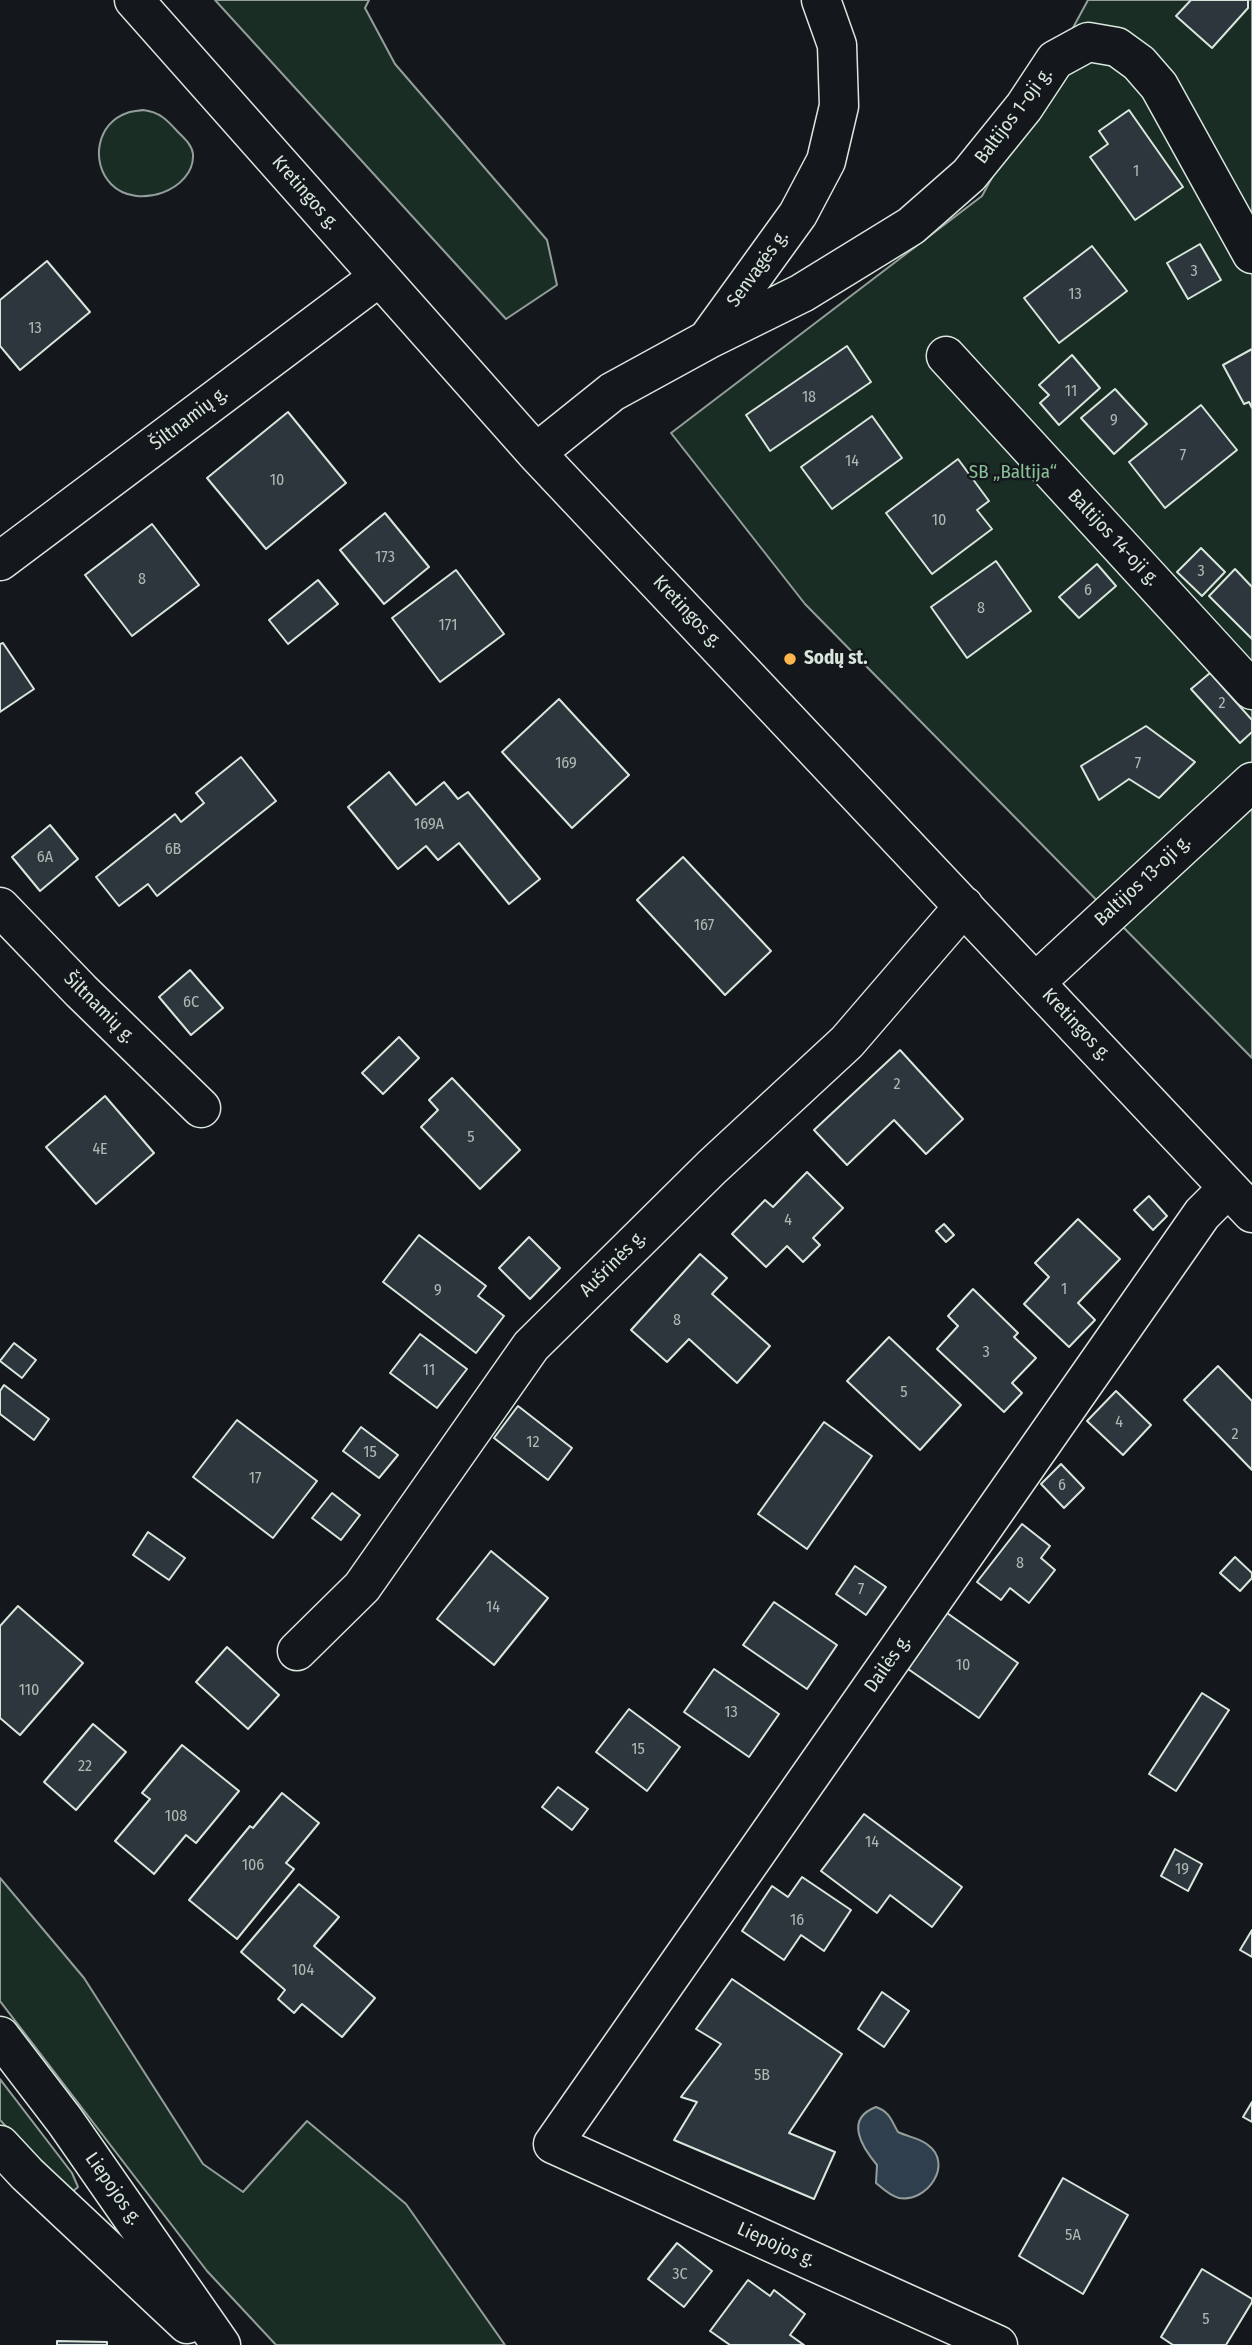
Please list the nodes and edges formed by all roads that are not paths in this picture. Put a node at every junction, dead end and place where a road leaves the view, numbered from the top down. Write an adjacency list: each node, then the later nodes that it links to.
1 (134, 0): 4 (street, Kretingos g.)
2 (821, 0): 5 (street, Senvagės g.)
3 (1252, 254): 5 (street, Baltijos 1-oji g.)
4 (379, 277): 7 (street, Kretingos g.); 8 (street, Šiltnamių g.)
5 (707, 340): 7 (street, Senvagės g.)
6 (946, 356): 9 (street, Baltijos 14-oji g.)
7 (537, 453): 12 (street, Kretingos g.)
8 (0, 561)
9 (1252, 690)
10 (1252, 782): 13 (street, Baltijos 13-oji g.)
11 (0, 906): 14 (street, Šiltnamių g.)
12 (964, 906): 13 (street, Kretingos g.); 16 (street, Aušrinės g.)
13 (1036, 982): 15 (street, Kretingos g.)
14 (201, 1108)
15 (1240, 1201): 19 (street, Dailės g.)
16 (297, 1651)
17 (0, 2036): 21 (street, Liepojos g.)
18 (0, 2144): 20 (street, Liepojos g.)
19 (554, 2144): 22 (street, Liepojos g.)
20 (209, 2345)
21 (221, 2345)
22 (998, 2345)

